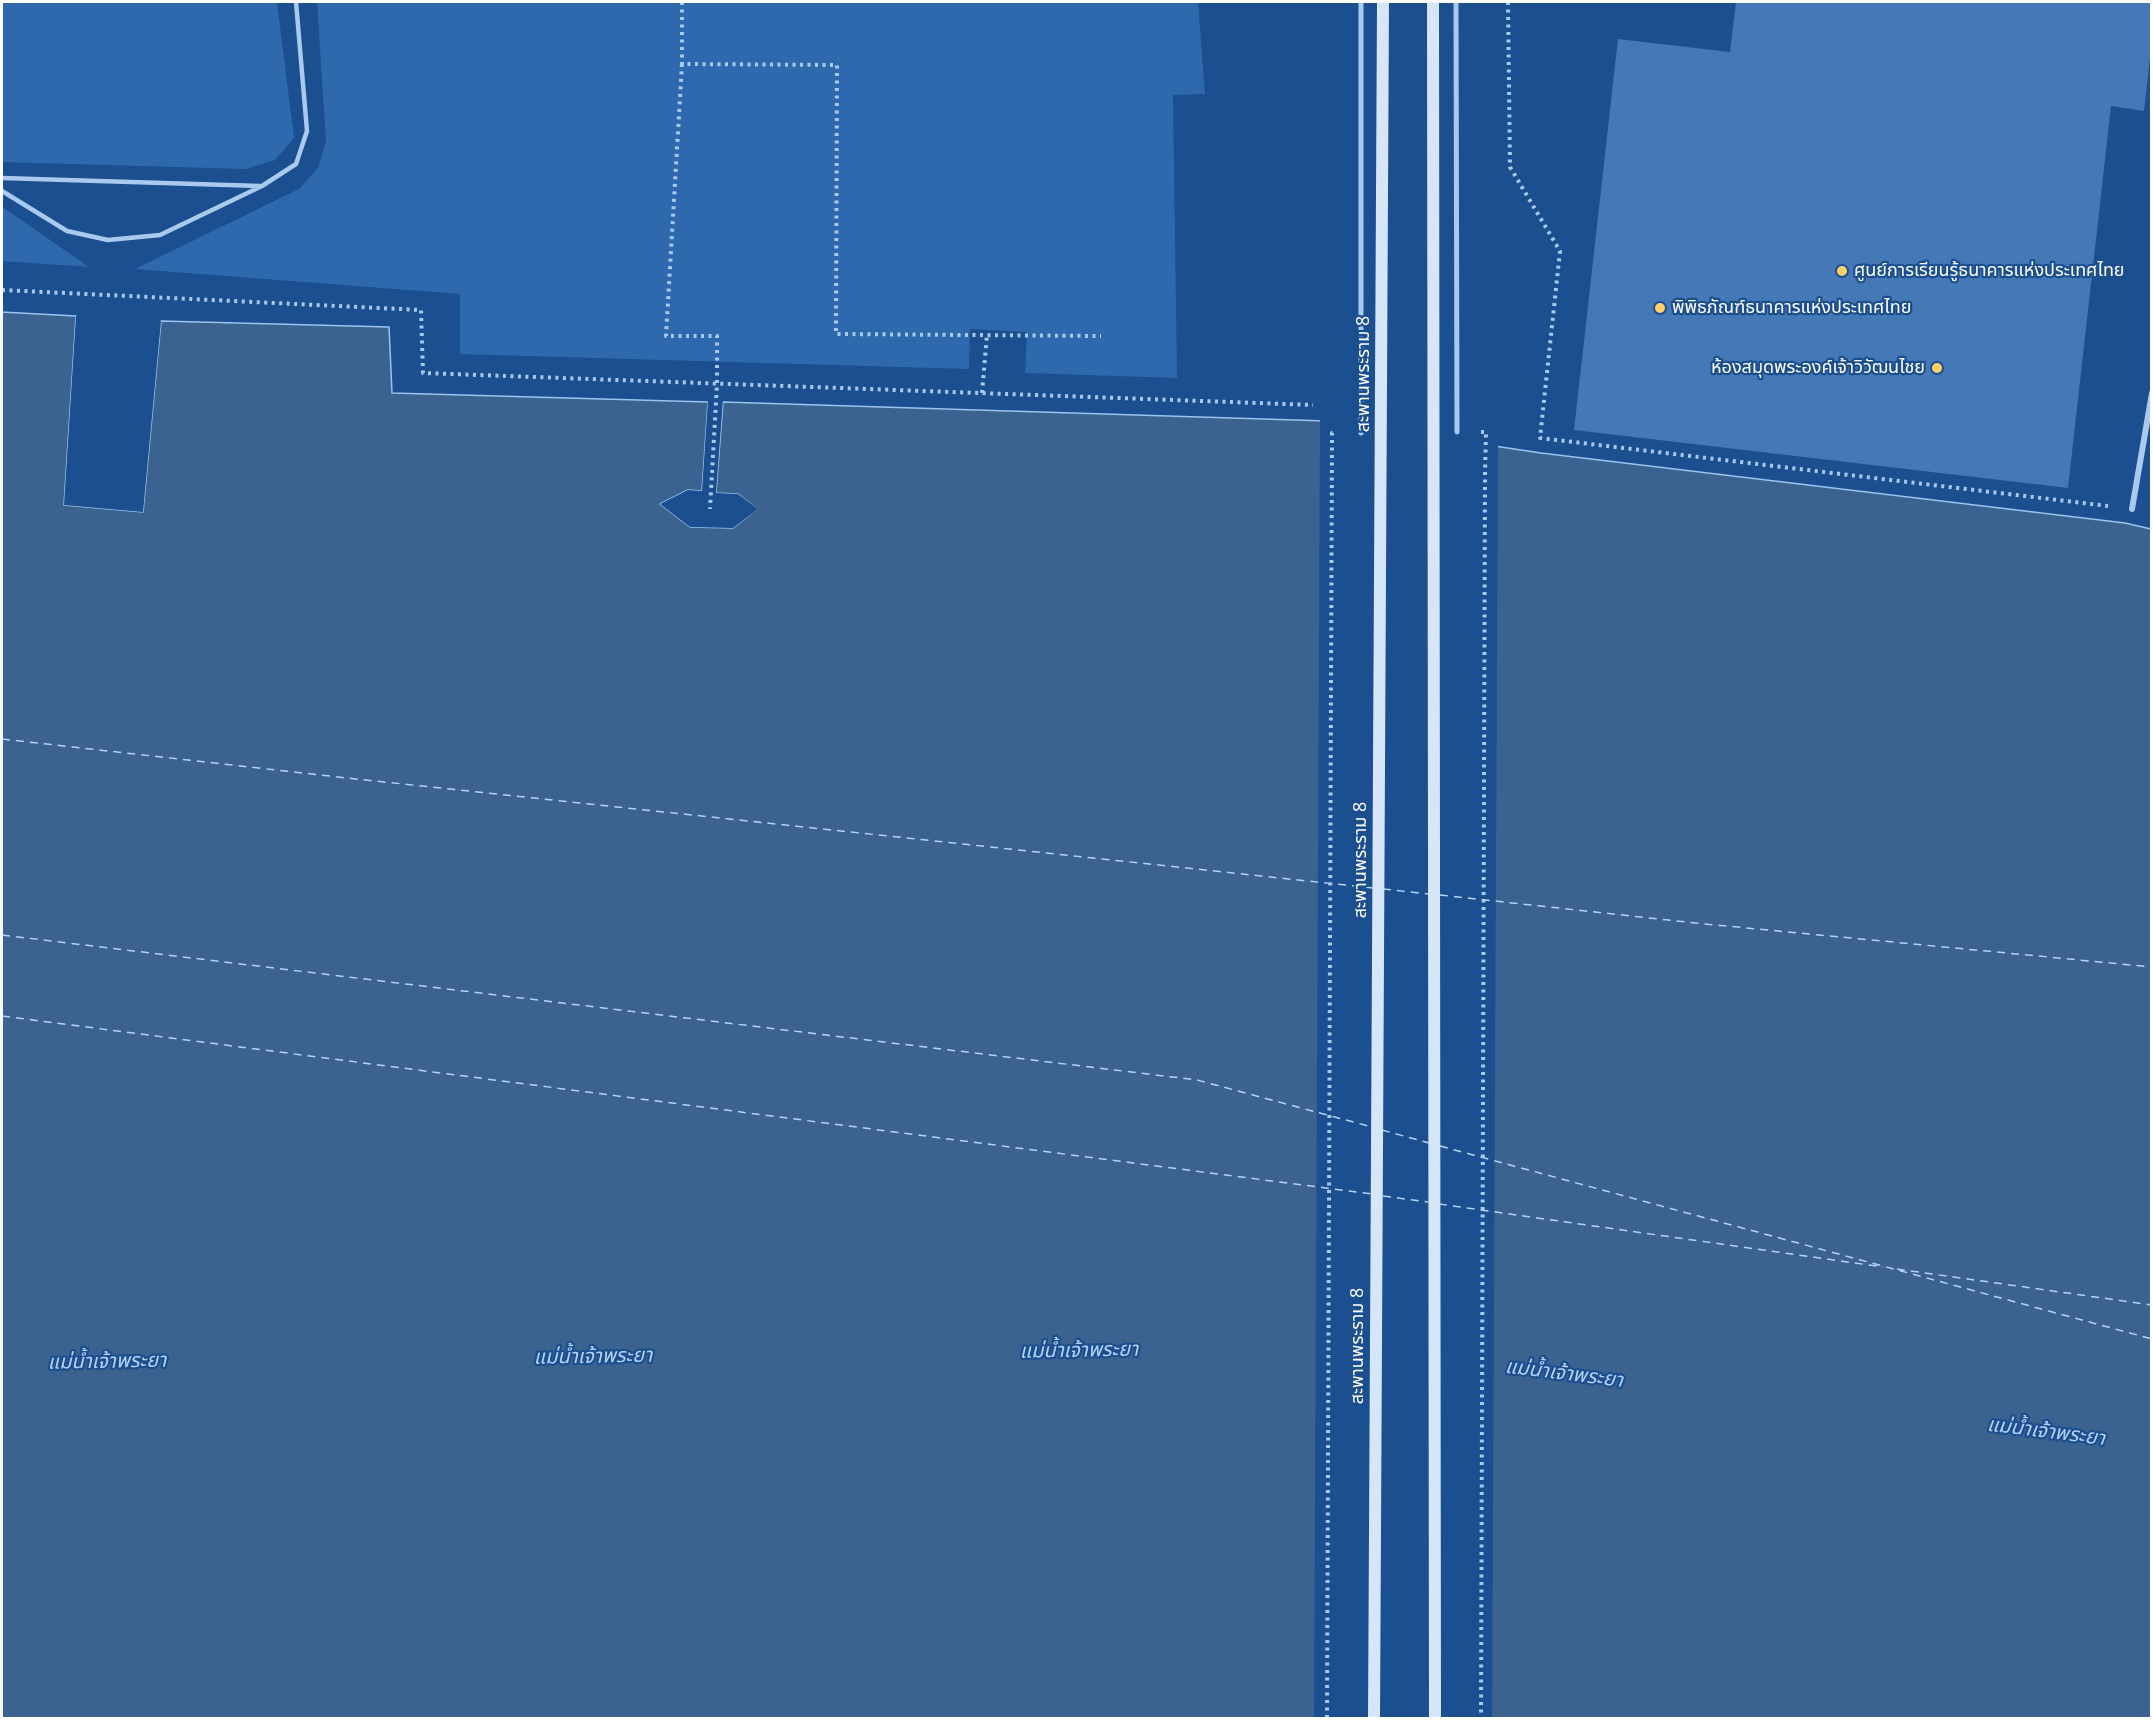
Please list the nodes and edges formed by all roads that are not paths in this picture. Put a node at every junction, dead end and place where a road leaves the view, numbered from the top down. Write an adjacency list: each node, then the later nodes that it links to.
1 (296, 2): 7 (lane)
2 (1361, 2): 11 (street)
3 (1383, 2): 13 (main road, สะพานพระราม 8)
4 (1433, 2): 14 (main road)
5 (1456, 2): 10 (street)
6 (2, 178): 7 (lane)
7 (262, 186): 8 (lane)
8 (2, 191)
9 (2151, 393): 12 (street)
10 (1457, 432)
11 (1361, 433)
12 (2133, 509)
13 (1374, 1719)
14 (1435, 1719)

